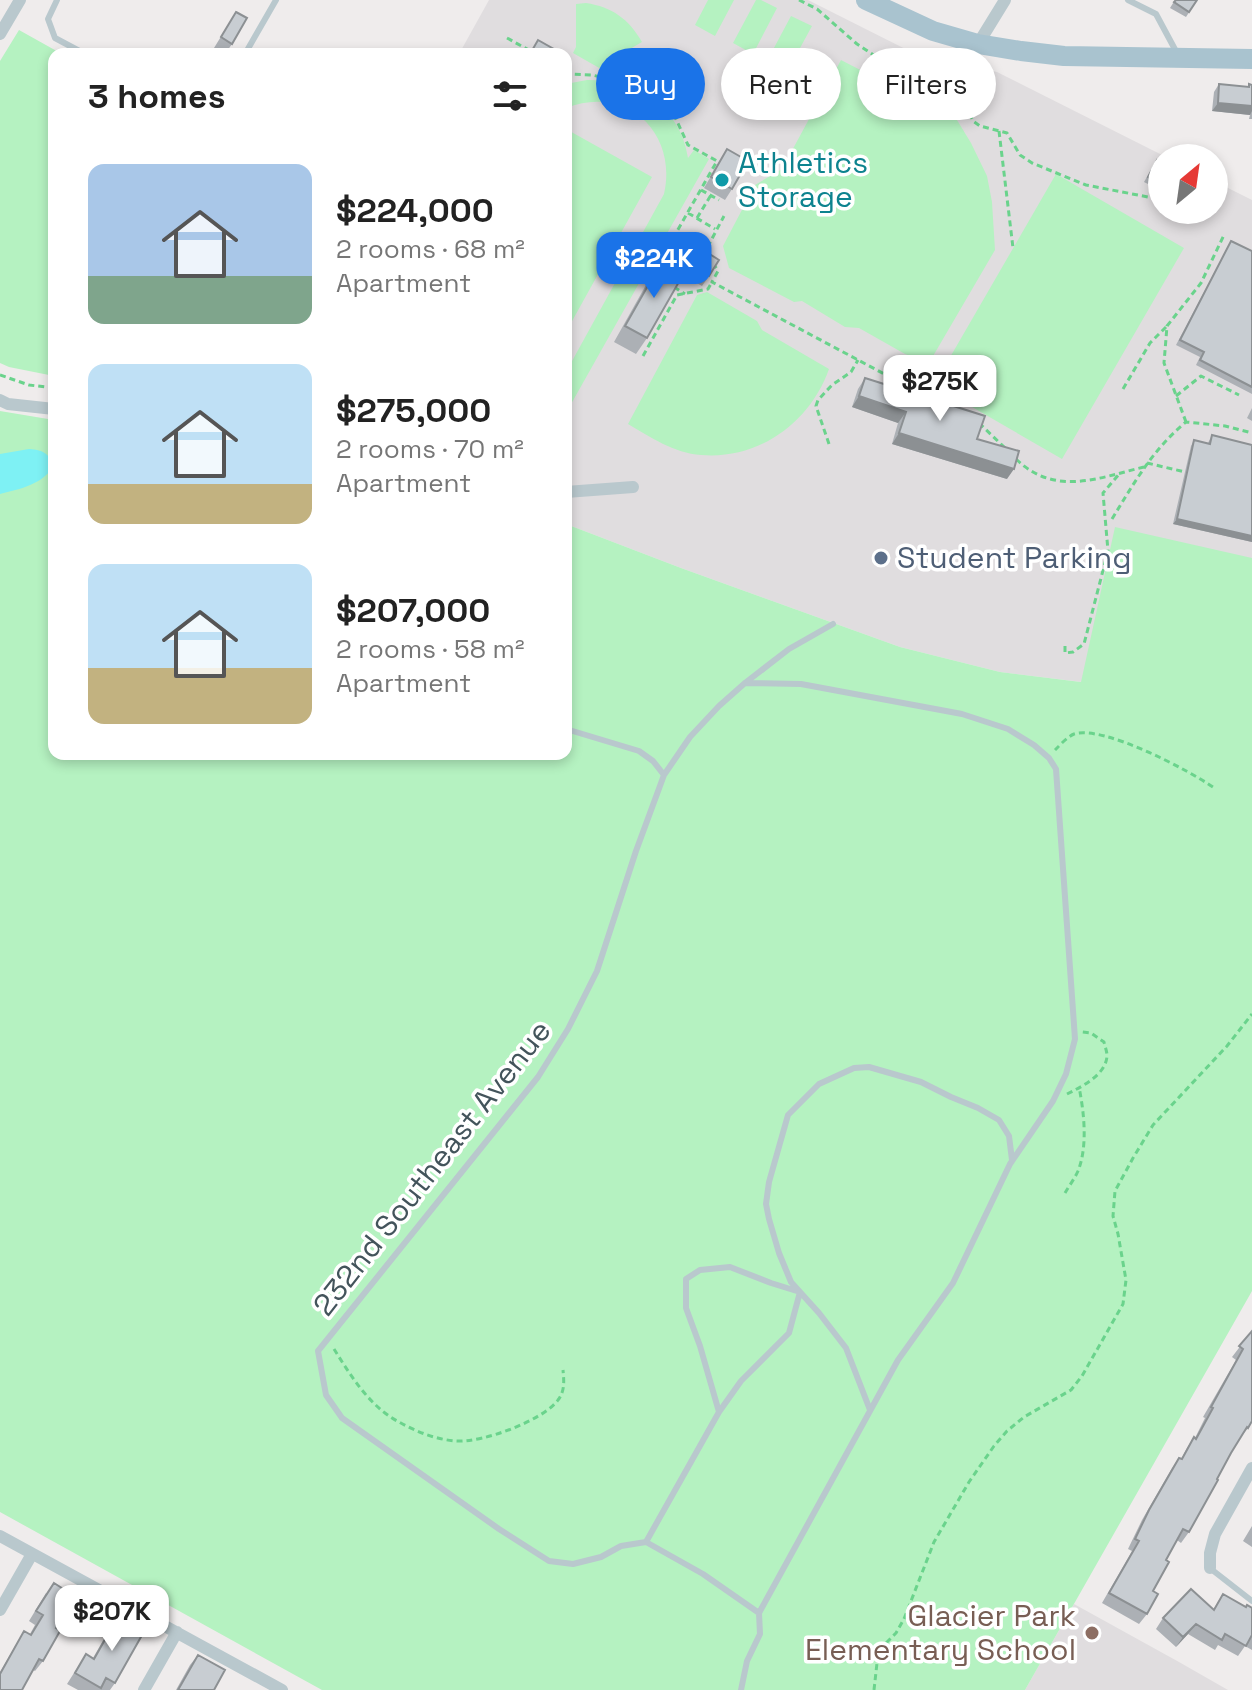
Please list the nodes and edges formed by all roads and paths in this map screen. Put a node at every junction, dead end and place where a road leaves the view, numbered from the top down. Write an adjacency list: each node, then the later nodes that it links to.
1 (20, 0): 8 (street)
2 (57, 0): 11 (lane)
3 (276, 0): 12 (lane)
4 (799, 0): 17 (path)
5 (866, 0): 10 (main road)
6 (1005, 0): 10 (street)
7 (1128, 0): 14 (lane)
8 (0, 34)
9 (507, 38): 13 (path)
10 (978, 44): 14 (main road)
11 (74, 48)
12 (248, 48)
13 (525, 48)
14 (1180, 58): 15 (main road)
15 (1252, 59)
16 (572, 74): 18 (path)
17 (999, 131): 20 (path); 27 (path)
18 (701, 190): 19 (path); 22 (path)
19 (711, 195): 21 (path); 24 (path)
20 (1148, 197)
21 (719, 200)
22 (688, 213): 24 (path); 28 (path)
23 (724, 216): 25 (path)
24 (697, 218): 25 (path)
25 (717, 229): 29 (path)
26 (1224, 235): 32 (path)
27 (1013, 248)
28 (663, 266)
29 (712, 282): 31 (path); 34 (path)
30 (666, 283): 31 (path)
31 (685, 294): 33 (path)
32 (1167, 326): 37 (path); 39 (path)
33 (643, 356)
34 (858, 360): 41 (path); 46 (path)
35 (0, 375): 36 (path)
36 (48, 387)
37 (1123, 389)
38 (1239, 395): 39 (path)
39 (1176, 396): 43 (path)
40 (0, 400): 42 (street)
41 (939, 403)
42 (48, 408)
43 (1186, 422): 45 (path); 47 (path)
44 (980, 424): 49 (path)
45 (1252, 433)
46 (829, 444)
47 (1145, 465): 48 (path); 49 (path); 52 (path)
48 (1185, 472)
49 (1120, 473): 54 (path)
50 (633, 487): 51 (street)
51 (572, 492)
52 (1112, 519)
53 (833, 624): 55 (lane, 232nd Southeast Avenue)
54 (1065, 646)
55 (745, 683): 57 (lane); 58 (lane, 232nd Southeast Avenue)
56 (572, 731): 58 (lane)
57 (1049, 758): 59 (path); 61 (lane)
58 (664, 775): 67 (lane, 232nd Southeast Avenue)
59 (1213, 787)
60 (1252, 1014): 83 (path)
61 (1074, 1031): 62 (path); 63 (lane)
62 (1079, 1087): 63 (path); 65 (path)
63 (1053, 1101): 64 (lane)
64 (1012, 1160): 66 (lane); 69 (lane)
65 (1065, 1193)
66 (800, 1292): 69 (lane); 70 (lane); 70 (lane)
67 (328, 1339): 68 (path); 73 (lane, 232nd Southeast Avenue)
68 (563, 1370)
69 (870, 1410): 78 (lane)
70 (719, 1412): 73 (lane)
71 (1252, 1468): 75 (street)
72 (0, 1536): 74 (street)
73 (646, 1542): 78 (lane)
74 (32, 1554): 77 (street); 79 (street)
75 (1210, 1568): 76 (lane)
76 (1252, 1601)
77 (0, 1610)
78 (759, 1613): 82 (lane)
79 (177, 1632): 80 (street); 81 (street)
80 (144, 1690)
81 (282, 1690)
82 (741, 1690)
83 (874, 1690)

